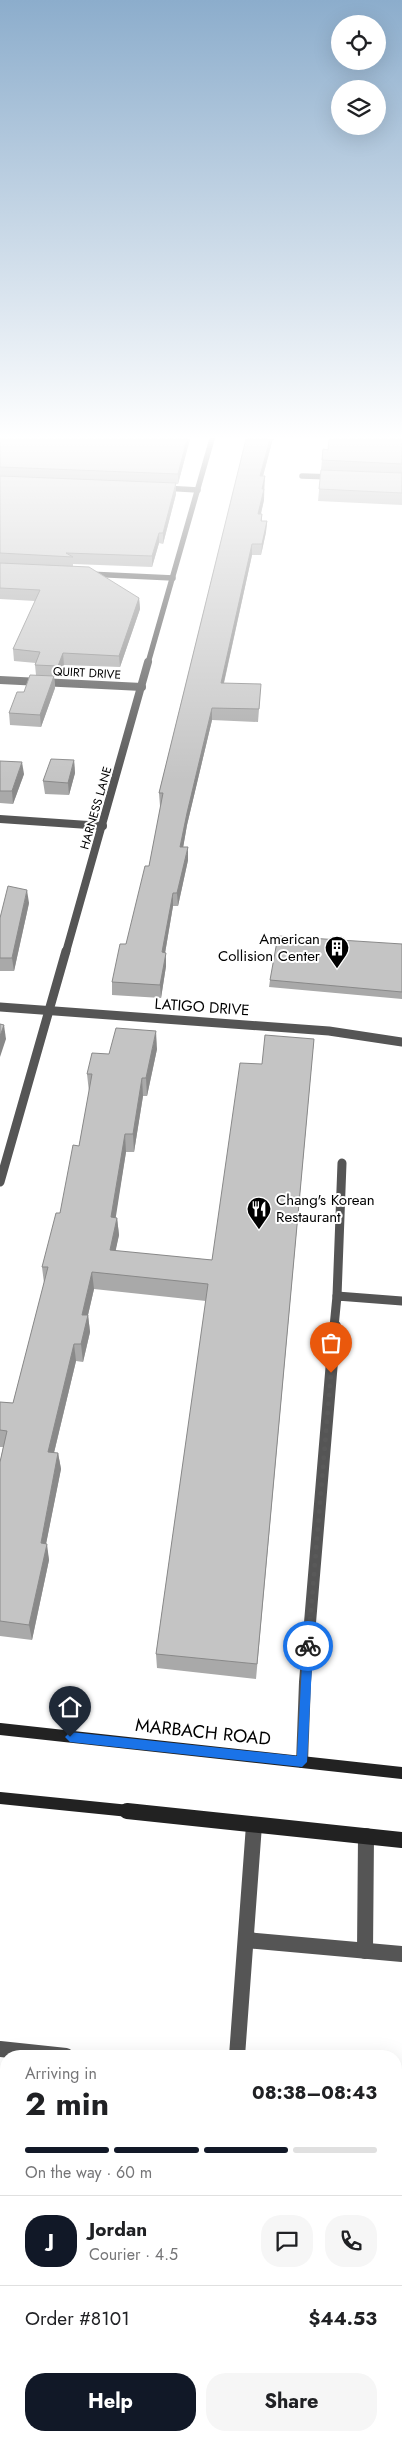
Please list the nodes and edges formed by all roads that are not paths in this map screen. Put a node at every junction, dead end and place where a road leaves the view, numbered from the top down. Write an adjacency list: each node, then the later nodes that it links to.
1 (180, 553): 3 (street, HARNESS LANE)
2 (77, 573): 3 (street)
3 (173, 578): 5 (street, HARNESS LANE)
4 (0, 680): 5 (street, QUIRT DRIVE)
5 (142, 687): 7 (street, HARNESS LANE)
6 (0, 819): 7 (street)
7 (103, 826): 9 (street, HARNESS LANE)
8 (0, 1006): 9 (street, LATIGO DRIVE)
9 (49, 1010): 10 (street, LATIGO DRIVE); 12 (street, HARNESS LANE)
10 (402, 1042)
11 (342, 1163): 13 (street)
12 (0, 1182)
13 (337, 1296): 14 (street); 16 (street)
14 (402, 1301)
15 (0, 1729): 16 (main road, MARBACH ROAD)
16 (302, 1762): 17 (main road, MARBACH ROAD)
17 (402, 1773)
18 (0, 1798): 19 (main road)
19 (254, 1825): 20 (main road); 22 (street)
20 (366, 1836): 21 (main road); 23 (street)
21 (402, 1840)
22 (246, 1940): 23 (street); 25 (street)
23 (365, 1951): 24 (street)
24 (402, 1954)
25 (237, 2050)

